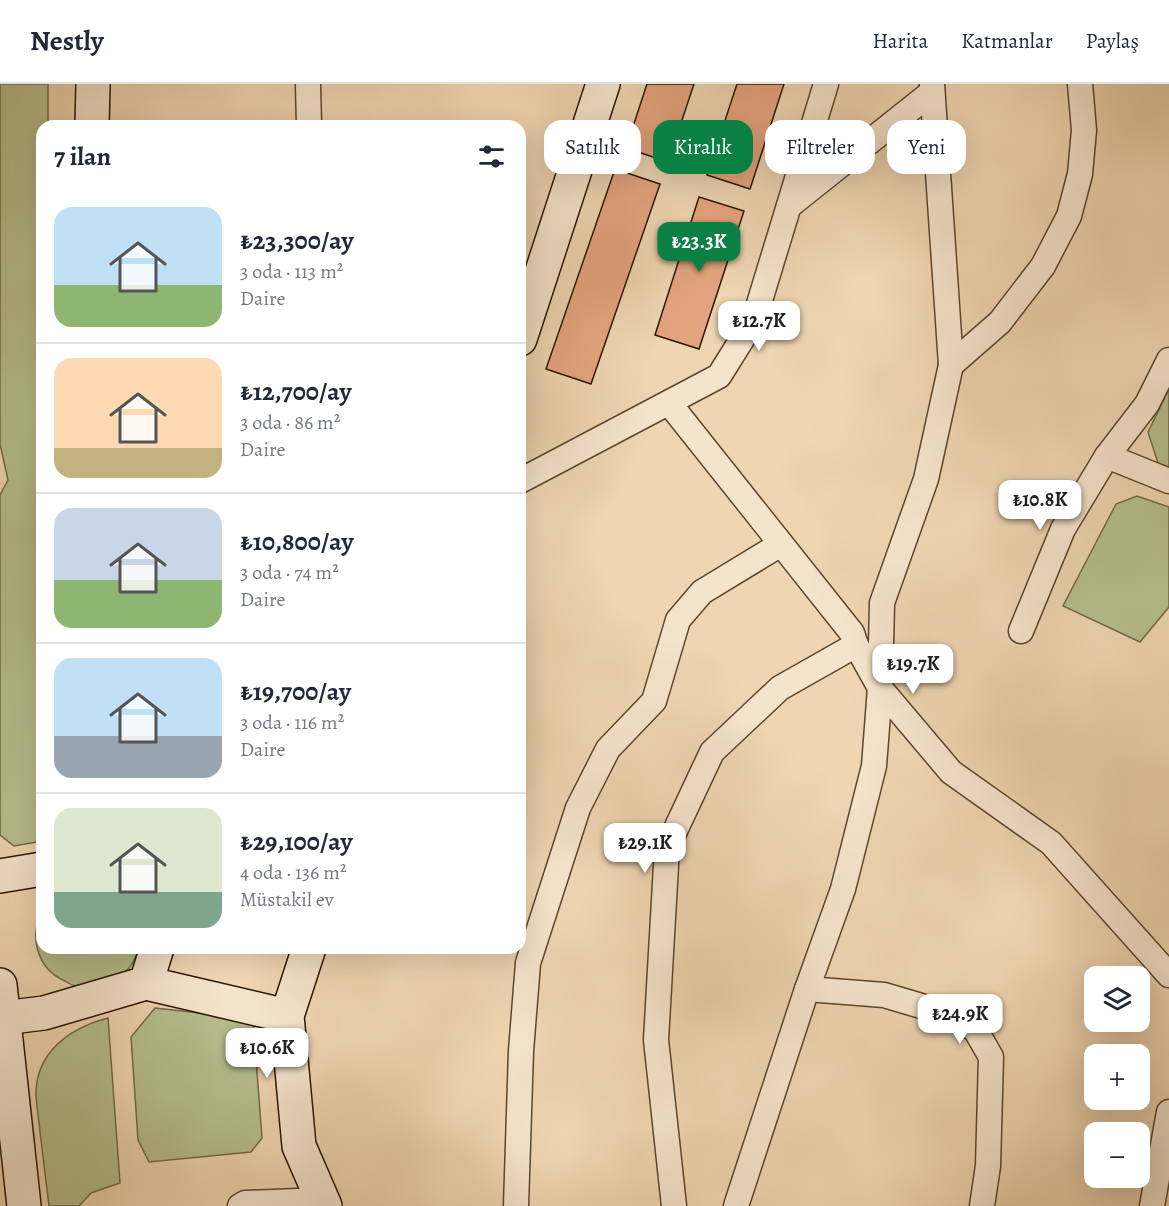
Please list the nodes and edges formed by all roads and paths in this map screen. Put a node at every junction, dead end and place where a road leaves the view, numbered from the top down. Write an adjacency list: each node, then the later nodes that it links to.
1 (93, 84): 7 (street)
2 (308, 84): 8 (street)
3 (603, 84): 10 (street)
4 (826, 84): 9 (street)
5 (1080, 84): 12 (street)
6 (932, 88): 9 (street); 12 (street)
7 (92, 120)
8 (309, 120)
9 (789, 206): 13 (street)
10 (526, 321)
11 (1169, 360): 14 (street)
12 (951, 365): 20 (street)
13 (669, 403): 15 (street); 17 (street)
14 (1107, 456): 16 (street); 18 (street)
15 (526, 479)
16 (1169, 481)
17 (782, 544): 19 (street); 35 (street)
18 (1021, 631)
19 (856, 645): 20 (street); 36 (street)
20 (880, 688): 25 (street); 28 (street)
21 (36, 870): 22 (street)
22 (0, 876)
23 (155, 954): 26 (street)
24 (299, 954): 29 (street)
25 (1169, 975)
26 (146, 983): 29 (street); 30 (street)
27 (0, 985): 30 (street)
28 (807, 989): 37 (street); 38 (street)
29 (287, 1016): 32 (street)
30 (3, 1018): 33 (street)
31 (1169, 1112): 39 (street)
32 (324, 1203): 34 (street)
33 (24, 1206)
34 (240, 1206)
35 (516, 1206)
36 (674, 1206)
37 (736, 1206)
38 (982, 1206)
39 (1152, 1206)

